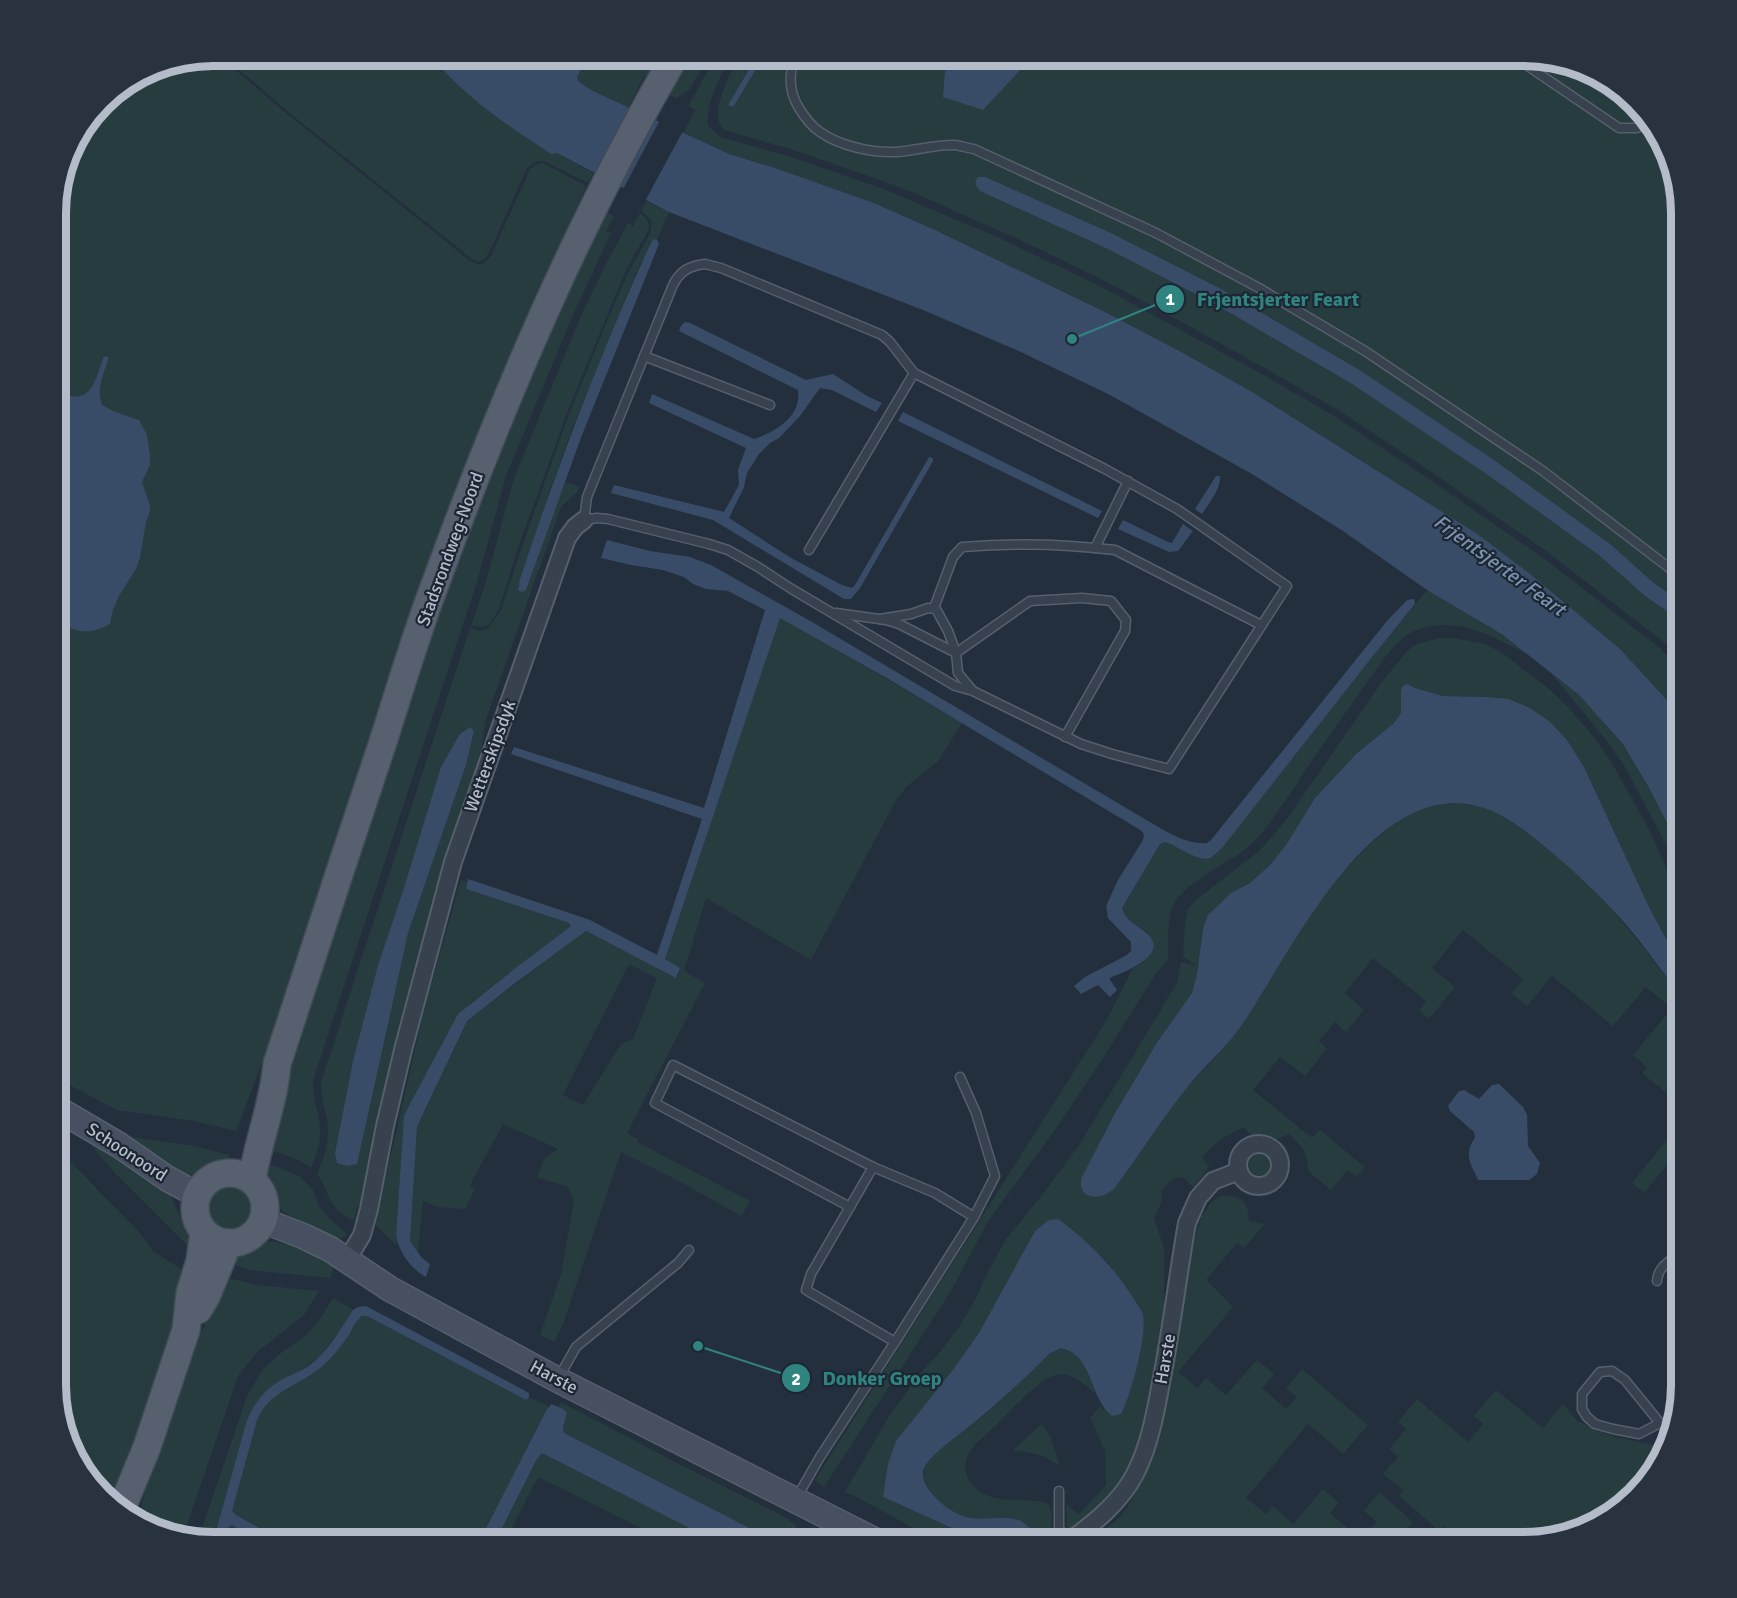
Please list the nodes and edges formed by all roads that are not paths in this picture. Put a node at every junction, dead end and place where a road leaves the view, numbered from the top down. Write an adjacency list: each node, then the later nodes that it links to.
1 (669, 66): 24 (main road, Stadsrondweg-Noord)
2 (792, 66): 12 (lane)
3 (1528, 66): 4 (lane)
4 (1642, 124)
5 (644, 356): 6 (lane); 7 (lane); 9 (lane)
6 (914, 373): 8 (lane); 11 (lane)
7 (770, 405)
8 (1128, 482): 10 (lane); 16 (lane)
9 (584, 520): 14 (lane); 32 (street, Wetterskipsdyk)
10 (1095, 548): 13 (lane); 16 (lane)
11 (809, 550)
12 (1671, 569)
13 (934, 608): 15 (lane); 17 (lane)
14 (832, 613): 15 (lane); 18 (lane)
15 (879, 619): 17 (lane)
16 (1261, 625): 19 (lane)
17 (956, 654): 18 (lane); 19 (lane)
18 (973, 691): 19 (lane)
19 (1065, 737)
20 (960, 1077): 27 (lane)
21 (66, 1114): 25 (street, Schoonoord)
22 (873, 1167): 26 (lane); 26 (lane); 27 (lane)
23 (1239, 1171): 47 (street, Harste)
24 (240, 1177): 25 (main road); 28 (main road)
25 (198, 1195): 29 (main road)
26 (850, 1207): 36 (lane)
27 (974, 1217): 36 (lane)
28 (262, 1220): 30 (main road); 32 (street, Harste)
29 (204, 1232): 30 (main road); 35 (main road)
30 (228, 1244): 35 (main road)
31 (689, 1250): 37 (lane)
32 (347, 1260): 37 (street, Harste)
33 (1671, 1260): 34 (lane)
34 (1657, 1281)
35 (186, 1330): 40 (main road)
36 (895, 1342): 42 (lane)
37 (558, 1380): 42 (street, Harste)
38 (1660, 1423): 38 (lane); 39 (lane)
39 (1665, 1427)
40 (147, 1447): 43 (main road); 44 (main road)
41 (1059, 1491): 46 (lane)
42 (795, 1500): 45 (street, Harste)
43 (124, 1503)
44 (134, 1509)
45 (840, 1532)
46 (1061, 1532)
47 (1082, 1532)

